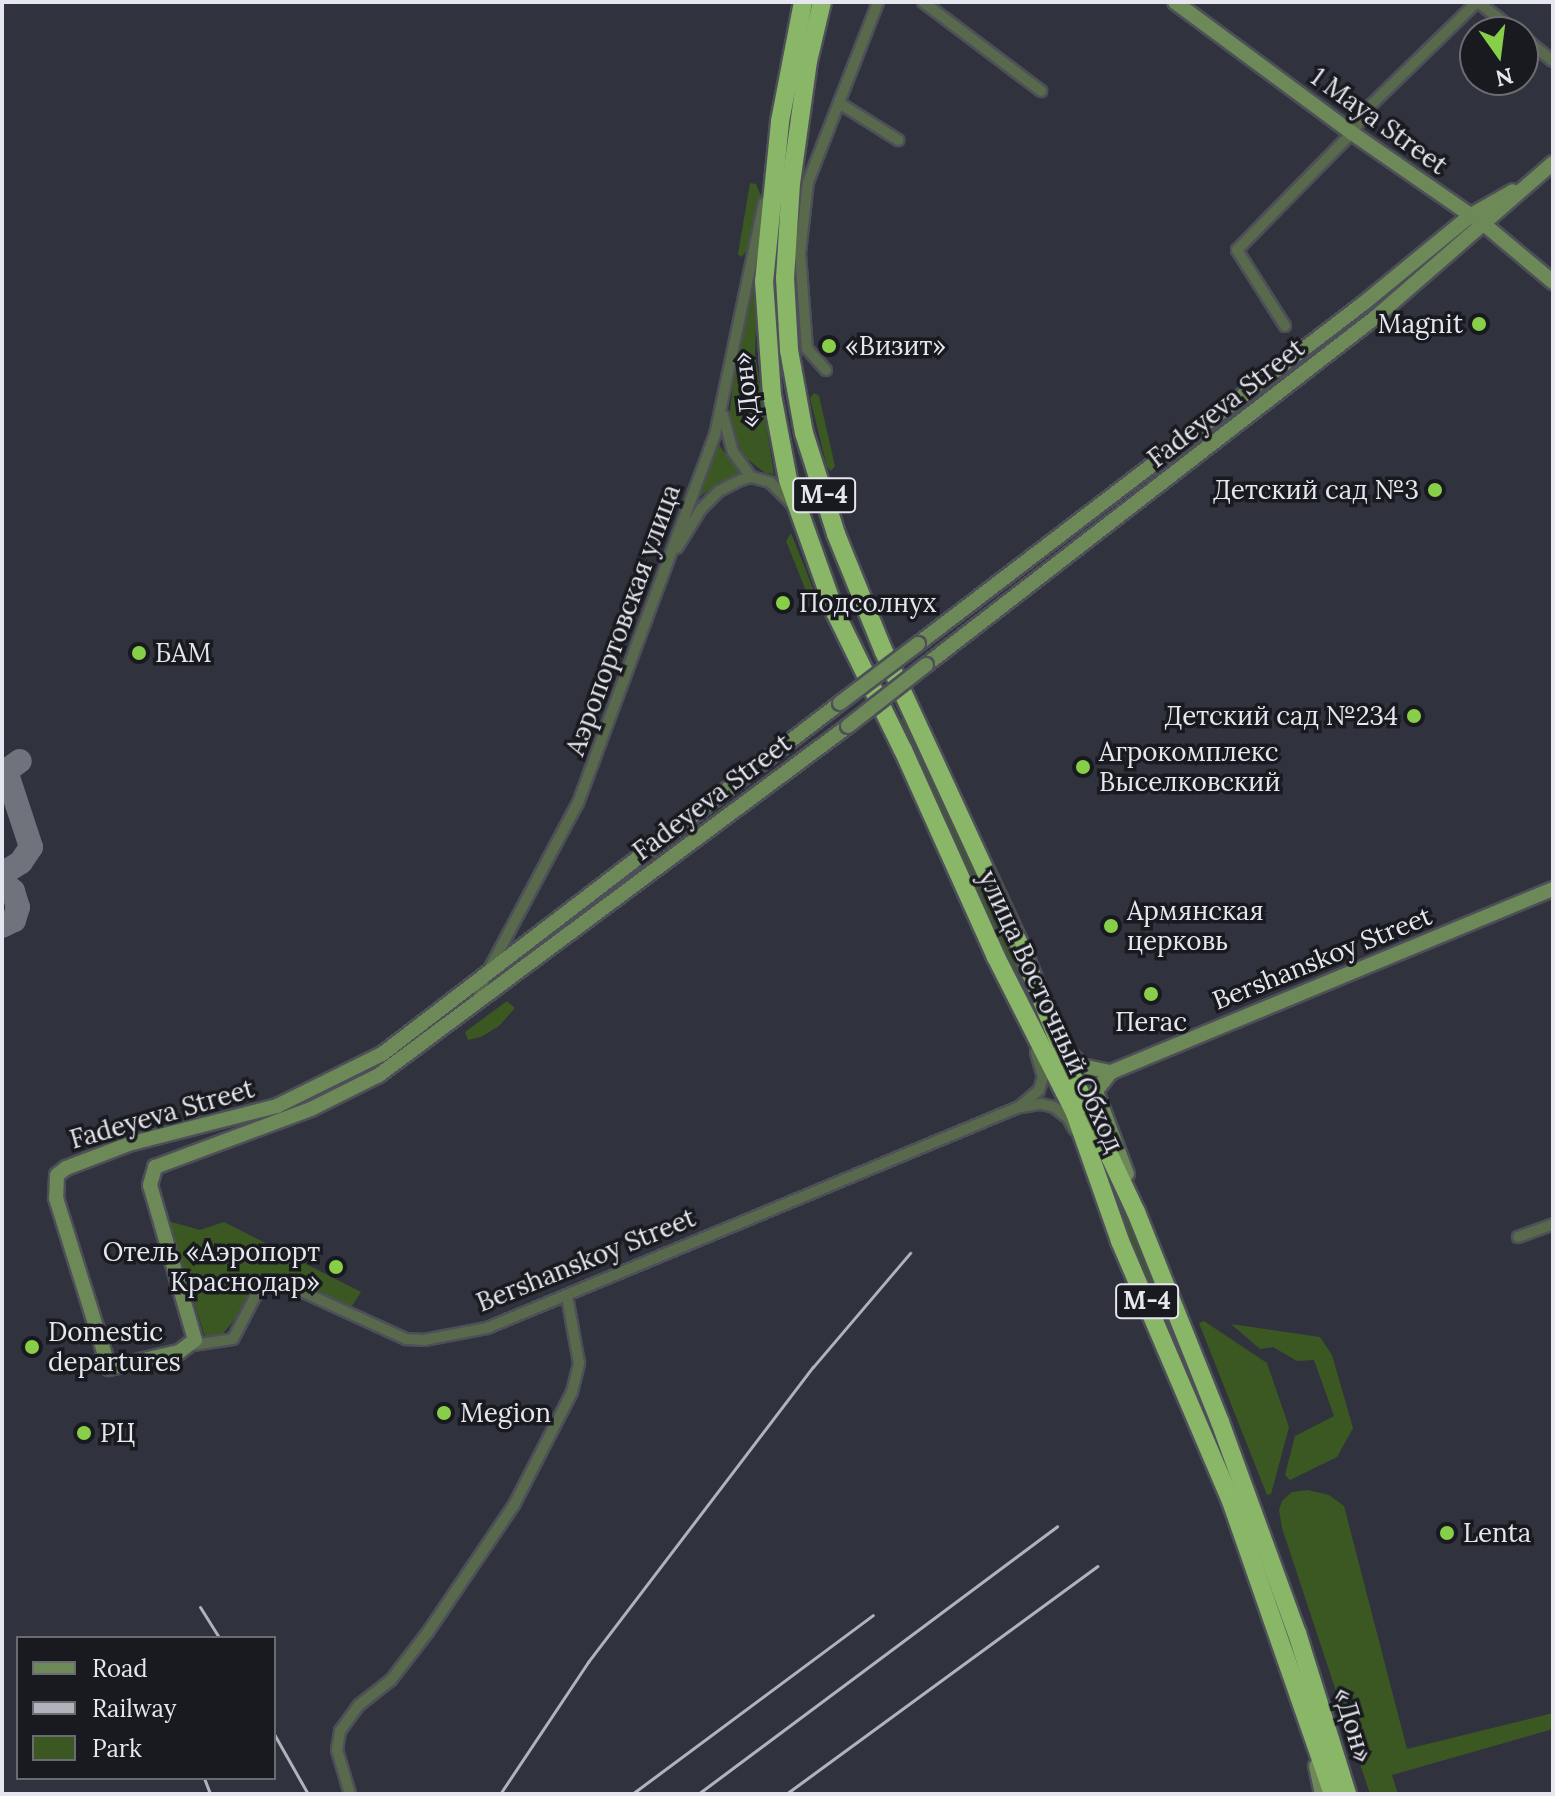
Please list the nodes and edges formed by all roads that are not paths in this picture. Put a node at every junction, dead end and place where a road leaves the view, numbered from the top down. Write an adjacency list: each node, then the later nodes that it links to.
1 (803, 2): 10 (highway, «Дон» / М-4)
2 (822, 2): 27 (highway, «Дон» / М-4)
3 (878, 2): 9 (street)
4 (923, 2): 8 (street)
5 (1175, 2): 11 (main road, 1 Maya Street)
6 (1478, 2): 7 (street); 11 (street)
7 (1496, 16)
8 (1041, 91)
9 (839, 103): 12 (street); 21 (street)
10 (780, 122): 22 (street, Аэропортовская улица); 24 (highway, «Дон» / М-4)
11 (1352, 133): 15 (main road, 1 Maya Street); 20 (street)
12 (898, 140)
13 (1553, 163): 14 (main road, Fadeyeva Street)
14 (1538, 176): 15 (main road, Fadeyeva Street); 16 (main road, Fadeyeva Street)
15 (1471, 215): 16 (main road, 1 Maya Street); 18 (main road, Fadeyeva Street)
16 (1485, 225): 17 (main road, 1 Maya Street); 19 (main road, Fadeyeva Street)
17 (1553, 282)
18 (1364, 303): 19 (main road); 26 (main road, Fadeyeva Street, bridge)
19 (1377, 316): 29 (main road, Fadeyeva Street, bridge)
20 (1285, 326)
21 (826, 370)
22 (723, 413): 23 (street); 25 (street, Аэропортовская улица)
23 (751, 477): 24 (street); 25 (street)
24 (797, 508): 28 (highway, «Дон» / М-4)
25 (668, 563): 31 (street, Аэропортовская улица)
26 (791, 741): 29 (main road); 31 (main road, Fadeyeva Street)
27 (925, 741): 38 (highway, улица Восточный Обход / М-4)
28 (903, 750): 33 (highway, улица Восточный Обход / М-4)
29 (805, 758): 35 (main road, Fadeyeva Street)
30 (1553, 889): 39 (main road, Bershanskoy Street)
31 (507, 950): 32 (main road, Fadeyeva Street)
32 (485, 977): 34 (main road, Fadeyeva Street); 35 (street)
33 (1015, 994): 40 (street, Bershanskoy Street); 43 (highway, улица Восточный Обход / М-4)
34 (451, 1002): 36 (main road); 37 (main road, Fadeyeva Street)
35 (477, 1003): 36 (main road, Fadeyeva Street)
36 (460, 1015): 37 (main road, Fadeyeva Street)
37 (442, 1018): 41 (main road, Fadeyeva Street); 42 (main road, Fadeyeva Street)
38 (1061, 1045): 39 (main road); 44 (highway, улица Восточный Обход / М-4)
39 (1111, 1072): 44 (main road)
40 (1019, 1107): 43 (street, Bershanskoy Street); 47 (street, Bershanskoy Street)
41 (211, 1122): 42 (main road); 48 (main road, Fadeyeva Street)
42 (220, 1142): 48 (main road, Fadeyeva Street)
43 (1096, 1169): 50 (highway, улица Восточный Обход / М-4)
44 (1136, 1212): 49 (highway, улица Восточный Обход / М-4)
45 (1553, 1224): 46 (street)
46 (1518, 1237)
47 (567, 1296): 48 (street, Bershanskoy Street); 51 (street)
48 (193, 1345)
49 (1309, 1672): 54 (highway, «Дон» / М-4)
50 (1303, 1700): 52 (main road); 53 (highway, «Дон» / М-4)
51 (350, 1794)
52 (1322, 1794)
53 (1333, 1794)
54 (1347, 1794)

